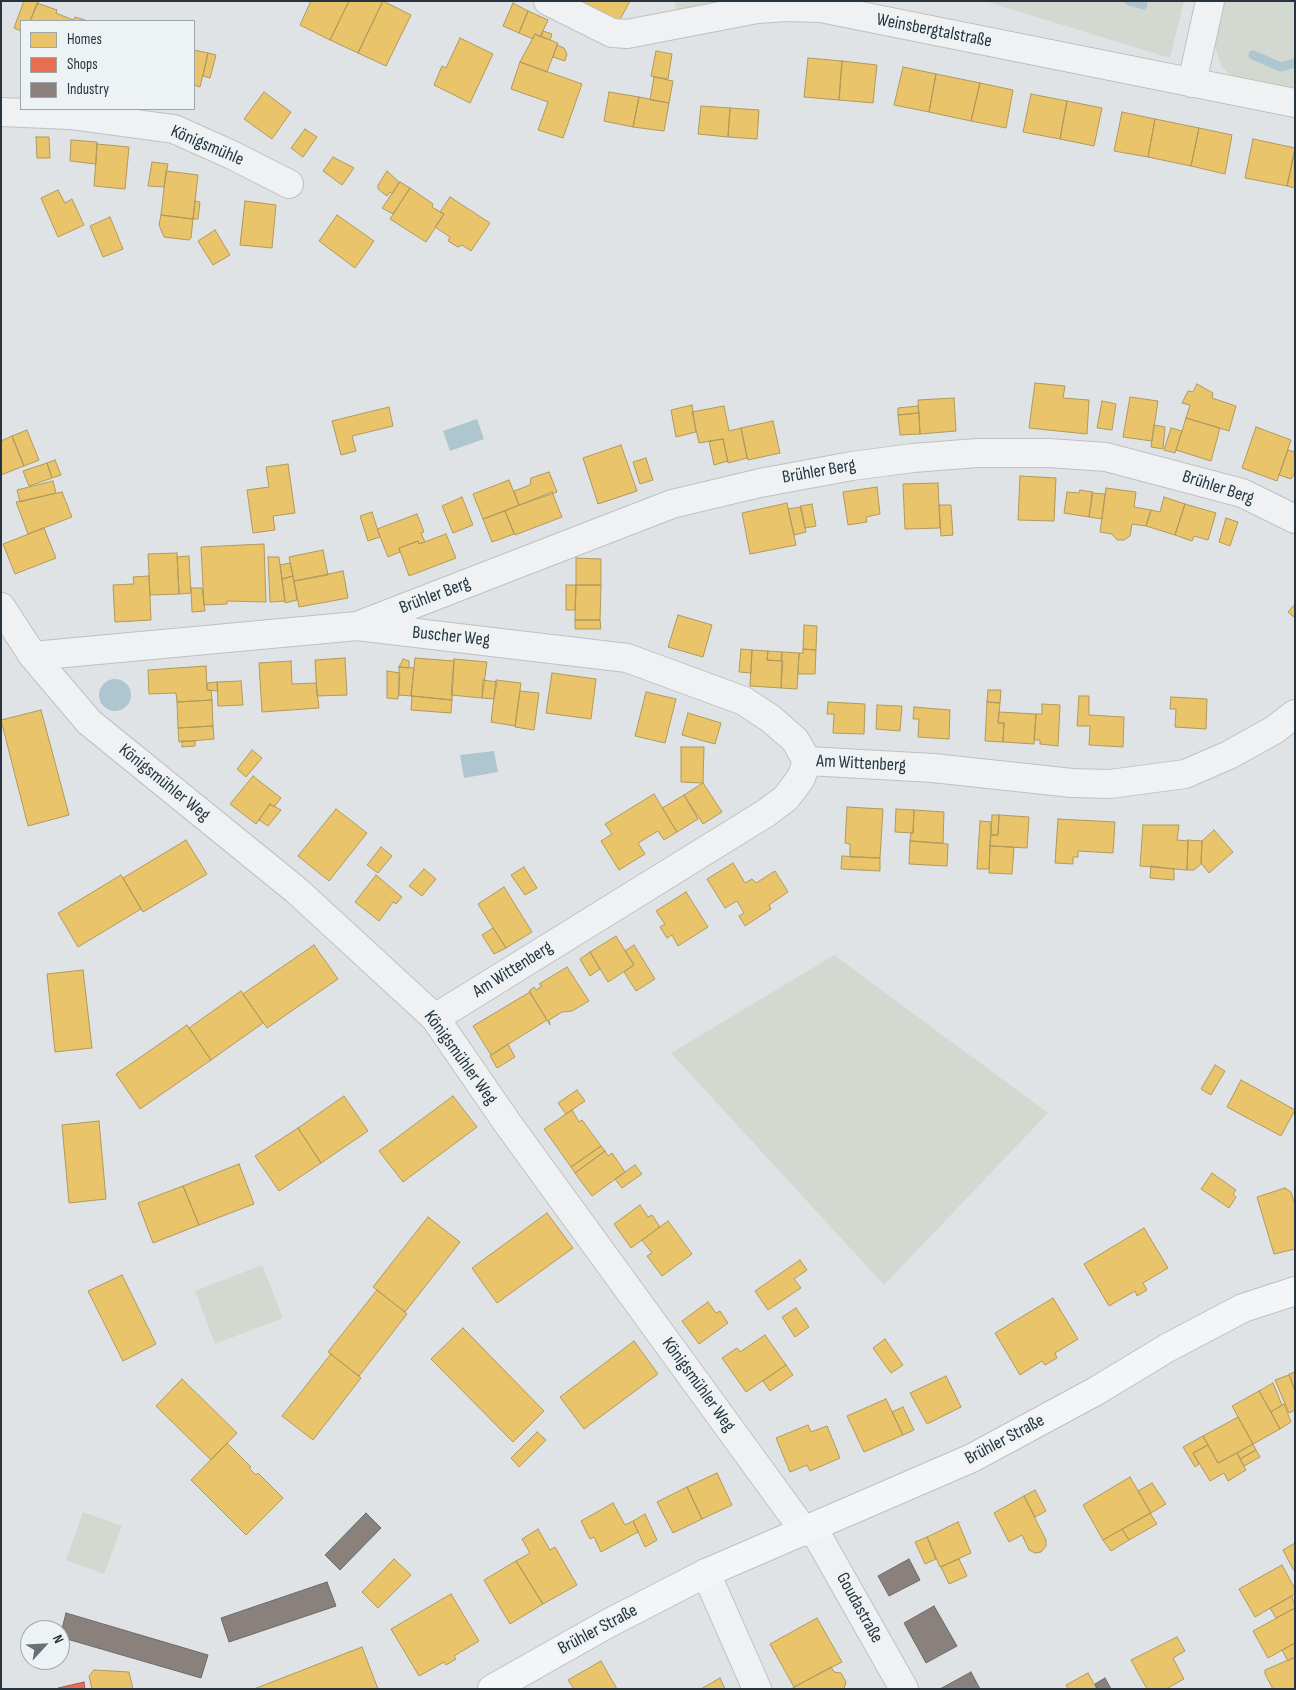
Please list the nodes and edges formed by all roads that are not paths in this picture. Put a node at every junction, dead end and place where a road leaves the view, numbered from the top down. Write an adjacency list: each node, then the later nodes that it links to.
1 (548, 1): 3 (street, Weinsbergtalstraße)
2 (1210, 1): 3 (street)
3 (1192, 83): 4 (street, Weinsbergtalstraße)
4 (1295, 103)
5 (1, 112): 6 (street, Königsmühle)
6 (289, 184)
7 (1295, 519): 9 (street, Brühler Berg)
8 (1, 608): 10 (street, Königsmühler Weg)
9 (357, 626): 10 (street, Buscher Weg); 12 (street, Buscher Weg)
10 (33, 656): 13 (street, Königsmühler Weg)
11 (1295, 714): 12 (street, Am Wittenberg)
12 (806, 761): 13 (street, Am Wittenberg)
13 (435, 1018): 15 (street, Königsmühler Weg)
14 (1295, 1291): 15 (main road, Brühler Straße)
15 (809, 1530): 16 (main road, Brühler Straße); 19 (street, Goudastraße)
16 (706, 1573): 17 (main road, Brühler Straße); 18 (street)
17 (492, 1689)
18 (757, 1689)
19 (904, 1689)

